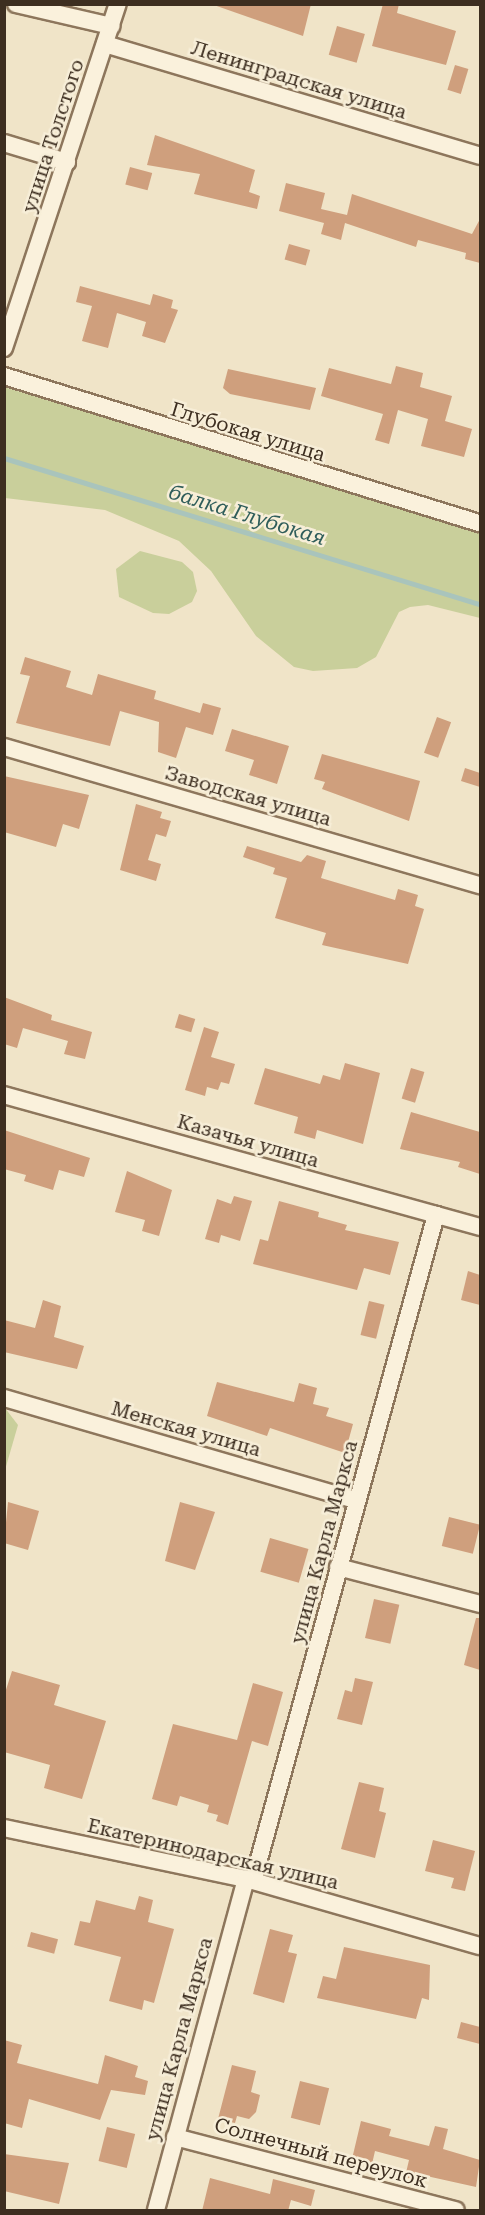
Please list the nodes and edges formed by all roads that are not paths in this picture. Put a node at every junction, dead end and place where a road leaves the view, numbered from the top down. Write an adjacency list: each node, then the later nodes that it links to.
1 (16, 4): 3 (street)
2 (118, 4): 3 (street, улица Толстого)
3 (111, 26): 4 (street, улица Толстого)
4 (105, 44): 6 (street, Ленинградская улица); 7 (street, улица Толстого)
5 (4, 143): 7 (street)
6 (480, 156)
7 (67, 162): 8 (street, улица Толстого)
8 (4, 348)
9 (4, 376): 10 (street, Глубокая улица)
10 (480, 523)
11 (4, 747): 12 (street, Заводская улица)
12 (480, 885)
13 (4, 1095): 14 (street, Казачья улица)
14 (436, 1215): 15 (street, Казачья улица); 17 (street, улица Карла Маркса)
15 (480, 1227)
16 (4, 1398): 17 (street, Менская улица)
17 (356, 1500): 18 (street, улица Карла Маркса)
18 (338, 1567): 19 (street); 21 (street, улица Карла Маркса)
19 (480, 1604)
20 (4, 1827): 21 (street, Екатеринодарская улица)
21 (249, 1880): 22 (street, Екатеринодарская улица); 23 (street, улица Карла Маркса)
22 (480, 1946)
23 (175, 2137): 24 (street, улица Карла Маркса); 25 (street, Солнечный переулок)
24 (156, 2211)
25 (456, 2211)

